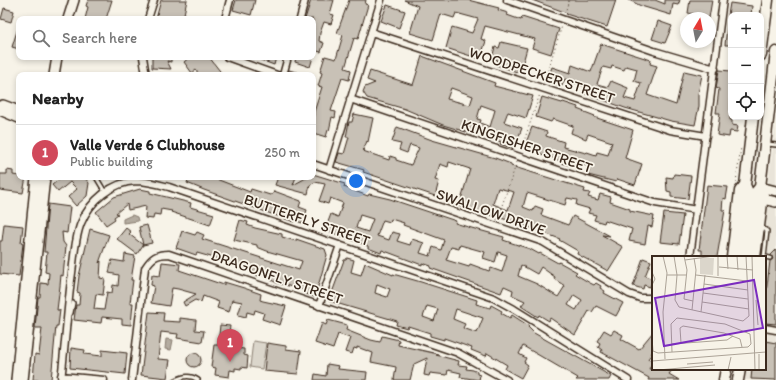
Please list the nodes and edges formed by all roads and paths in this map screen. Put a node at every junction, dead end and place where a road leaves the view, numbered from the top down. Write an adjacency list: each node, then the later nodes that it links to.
1 (74, 0): 10 (street)
2 (154, 0): 11 (street)
3 (230, 0): 12 (street)
4 (305, 0): 13 (street)
5 (381, 0): 15 (street)
6 (507, 0): 14 (street)
7 (569, 0): 14 (path)
8 (723, 0): 22 (street)
9 (768, 0): 16 (main road)
10 (69, 16)
11 (149, 16)
12 (226, 16)
13 (301, 16)
14 (564, 19): 22 (street); 27 (path)
15 (371, 32): 27 (street, WOODPECKER STREET); 29 (street)
16 (762, 48)
17 (776, 52): 28 (main road)
18 (57, 60): 23 (street)
19 (144, 60): 24 (street)
20 (235, 60): 25 (street)
21 (287, 60): 26 (street)
22 (715, 68): 36 (street)
23 (55, 72)
24 (146, 72)
25 (269, 72)
26 (284, 72)
27 (542, 89): 36 (street, WOODPECKER STREET); 39 (path)
28 (774, 89): 30 (main road)
29 (350, 100): 39 (street, KINGFISHER STREET); 41 (street)
30 (773, 105): 37 (main road)
31 (0, 106): 33 (street)
32 (0, 110): 34 (street)
33 (16, 110)
34 (16, 117)
35 (753, 120): 44 (main road)
36 (706, 136): 48 (street)
37 (765, 143): 38 (lane); 44 (main road)
38 (776, 145)
39 (519, 157): 48 (street, KINGFISHER STREET); 49 (path)
40 (316, 165): 41 (street, SWALLOW DRIVE)
41 (329, 170): 49 (street, SWALLOW DRIVE)
42 (40, 180): 60 (street)
43 (98, 180): 46 (lane)
44 (754, 191): 45 (street); 47 (street); 50 (main road); 53 (main road); 54 (main road); 55 (main road)
45 (776, 191)
46 (105, 192): 51 (street, BUTTERFLY STREET); 64 (street, BUTTERFLY STREET)
47 (776, 202)
48 (697, 210): 52 (street)
49 (495, 226): 61 (street, SWALLOW DRIVE)
50 (759, 227): 56 (main road); 57 (lane)
51 (340, 245): 63 (street); 79 (street, BUTTERFLY STREET)
52 (690, 256)
53 (732, 256)
54 (740, 256)
55 (747, 256)
56 (755, 256)
57 (765, 256)
58 (766, 257): 59 (lane)
59 (770, 258)
60 (31, 266): 72 (street); 73 (street)
61 (652, 298)
62 (73, 303): 64 (lane)
63 (320, 306): 75 (street, DRAGONFLY STREET); 78 (street, DRAGONFLY STREET)
64 (67, 314): 71 (street, BUTTERFLY STREET)
65 (766, 328): 66 (street)
66 (776, 330)
67 (719, 370): 80 (main road)
68 (726, 370): 81 (main road)
69 (733, 370): 82 (main road)
70 (740, 370): 83 (main road)
71 (61, 378): 74 (street)
72 (16, 380)
73 (24, 380)
74 (104, 380)
75 (132, 380)
76 (176, 380): 77 (lane)
77 (198, 380)
78 (507, 380)
79 (628, 380)
80 (718, 380)
81 (724, 380)
82 (732, 380)
83 (738, 380)

